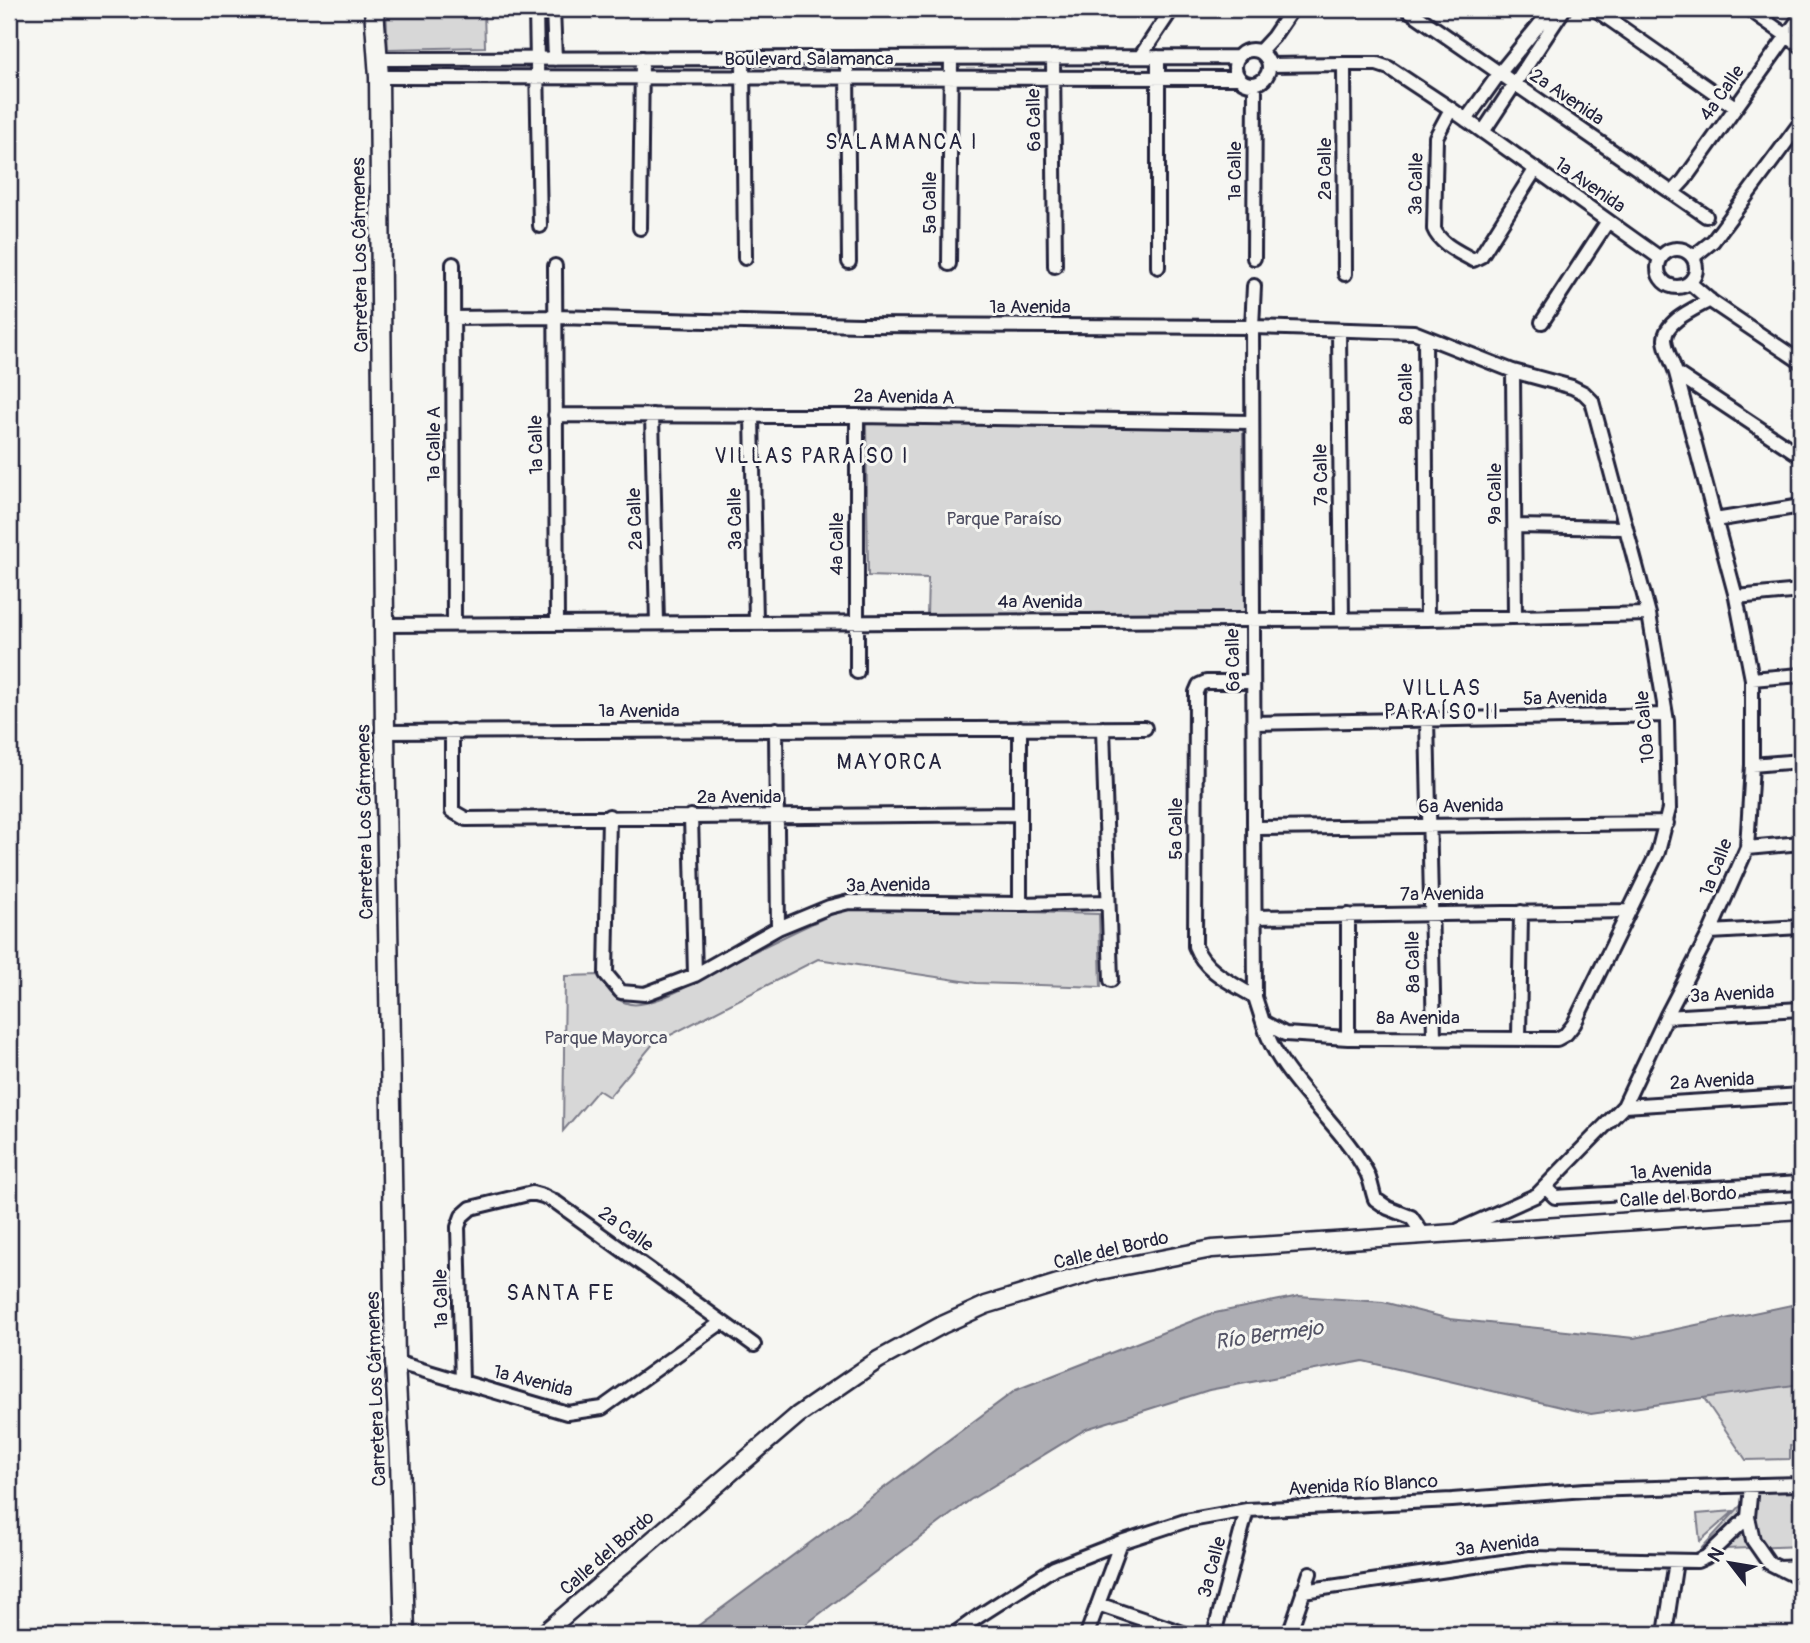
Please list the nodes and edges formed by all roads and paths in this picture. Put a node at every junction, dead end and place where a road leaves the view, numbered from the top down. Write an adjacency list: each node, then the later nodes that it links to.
1 (374, 9): 27 (main road, Carretera Los Cármenes)
2 (553, 9): 24 (street)
3 (1172, 9): 16 (street)
4 (1292, 9): 14 (street)
5 (1406, 9): 28 (street, 2a Avenida)
6 (1552, 9): 28 (street)
7 (1564, 9): 38 (street)
8 (1594, 9): 39 (street)
9 (1749, 9): 12 (street)
10 (536, 10): 23 (street)
11 (1801, 16): 12 (street, 4a Calle)
12 (1787, 36): 13 (street); 39 (street, 4a Calle)
13 (1801, 46)
14 (1260, 51): 18 (street); 26 (street)
15 (1053, 57): 16 (street, Boulevard Salamanca); 22 (street, Boulevard Salamanca); 34 (street, 6a Calle)
16 (1140, 57): 17 (street, Boulevard Salamanca)
17 (1158, 57): 18 (street, Boulevard Salamanca); 35 (street)
18 (1238, 57): 36 (street)
19 (642, 58): 20 (street, Boulevard Salamanca); 24 (street, Boulevard Salamanca); 30 (street)
20 (743, 58): 21 (street, Boulevard Salamanca); 31 (street)
21 (846, 58): 22 (street, Boulevard Salamanca); 32 (street)
22 (951, 58): 33 (street, 5a Calle)
23 (537, 59): 24 (street, Boulevard Salamanca); 27 (street, Boulevard Salamanca); 29 (street)
24 (555, 59)
25 (1343, 64): 26 (street, 1a Avenida); 40 (street, 1a Avenida); 60 (street, 2a Calle)
26 (1269, 65): 37 (street)
27 (378, 68): 29 (street, Boulevard Salamanca); 96 (main road, Carretera Los Cármenes)
28 (1499, 74): 38 (street, 2a Avenida); 41 (street)
29 (537, 78): 30 (street, Boulevard Salamanca); 48 (street)
30 (641, 78): 31 (street, Boulevard Salamanca); 49 (street)
31 (744, 78): 32 (street, Boulevard Salamanca); 51 (street)
32 (847, 78): 33 (street, Boulevard Salamanca); 54 (street)
33 (950, 78): 34 (street, Boulevard Salamanca); 56 (street, 5a Calle)
34 (1053, 78): 35 (street, Boulevard Salamanca); 58 (street, 6a Calle)
35 (1158, 78): 36 (street, Boulevard Salamanca); 59 (street)
36 (1239, 78): 37 (street)
37 (1255, 84): 52 (street, 1a Calle)
38 (1515, 85): 43 (street); 45 (street, 2a Avenida)
39 (1735, 107): 45 (street, 4a Calle)
40 (1451, 109): 41 (street, 1a Avenida); 44 (street, 3a Calle)
41 (1466, 120): 43 (street, 1a Avenida)
42 (1801, 122): 50 (street)
43 (1483, 132): 44 (street, 1a Avenida)
44 (1535, 170): 47 (street, 1a Avenida)
45 (1673, 192): 46 (street, 2a Avenida)
46 (1706, 216)
47 (1608, 221): 53 (street, 1a Avenida); 66 (street)
48 (540, 226)
49 (640, 228)
50 (1693, 257): 53 (street); 61 (street)
51 (744, 258)
52 (1254, 258)
53 (1660, 258): 61 (street)
54 (849, 262)
55 (453, 264): 65 (street, 1a Calle A)
56 (949, 264)
57 (555, 266): 64 (street, 1a Calle)
58 (1055, 266)
59 (1158, 267)
60 (1345, 274)
61 (1690, 283): 63 (street)
62 (1254, 286): 67 (street, 6a Calle)
63 (1710, 300): 70 (street); 72 (street, 1a Calle)
64 (555, 317): 65 (street, 1a Avenida); 67 (street, 1a Avenida); 74 (street, 1a Calle)
65 (453, 318): 95 (street, 1a Calle A)
66 (1542, 323)
67 (1252, 327): 68 (street, 1a Avenida); 78 (street, 6a Calle)
68 (1339, 331): 69 (street, 1a Avenida); 90 (street, 7a Calle)
69 (1425, 337): 71 (street, 1a Avenida); 88 (street, 8a Calle)
70 (1801, 362)
71 (1513, 371): 73 (street, 1a Avenida); 82 (street, 9a Calle)
72 (1676, 373): 79 (street); 81 (street, 1a Calle)
73 (1592, 401): 83 (street, 10a Calle)
74 (555, 415): 75 (street, 2a Avenida A); 93 (street, 1a Calle)
75 (652, 415): 76 (street, 2a Avenida A); 94 (street, 2a Calle)
76 (752, 415): 77 (street, 2a Avenida A); 91 (street, 3a Calle)
77 (857, 416): 78 (street, 2a Avenida A); 92 (street, 4a Calle)
78 (1252, 422): 89 (street, 6a Calle)
79 (1801, 456)
80 (1801, 506): 81 (street)
81 (1715, 520): 85 (street, 1a Calle)
82 (1515, 526): 83 (street); 87 (street, 9a Calle)
83 (1625, 528): 86 (street, 10a Calle)
84 (1801, 591): 85 (street)
85 (1736, 597): 99 (street, 1a Calle)
86 (1649, 614): 87 (street, 4a Avenida); 101 (street, 10a Calle)
87 (1515, 617): 88 (street, 4a Avenida)
88 (1427, 619): 90 (street, 4a Avenida)
89 (1252, 620): 90 (street, 4a Avenida); 92 (street, 4a Avenida); 100 (street, 6a Calle)
90 (1342, 620)
91 (757, 622): 92 (street, 4a Avenida); 94 (street, 4a Avenida)
92 (856, 622): 97 (street, 4a Calle)
93 (557, 623): 94 (street, 4a Avenida); 95 (street, 4a Avenida)
94 (657, 623)
95 (454, 624): 96 (street, 4a Avenida)
96 (385, 625): 109 (main road, Carretera Los Cármenes)
97 (857, 672)
98 (1801, 675): 99 (street)
99 (1752, 678): 111 (street, 1a Calle)
100 (1253, 682): 103 (street, 6a Calle); 133 (street, 5a Calle)
101 (1666, 715): 102 (street, 5a Avenida); 116 (street, 10a Calle)
102 (1427, 719): 103 (street, 5a Avenida); 117 (street, 8a Calle)
103 (1254, 723): 118 (street, 6a Calle)
104 (1020, 728): 105 (street, 1a Avenida); 107 (street, 1a Avenida); 112 (street)
105 (1103, 728): 106 (street, 1a Avenida); 121 (street)
106 (1145, 728)
107 (776, 729): 108 (street, 1a Avenida); 115 (street)
108 (453, 731): 109 (street, 1a Avenida); 113 (street, 2a Avenida)
109 (385, 732): 151 (main road, Carretera Los Cármenes)
110 (1801, 761): 111 (street)
111 (1752, 765): 120 (street, 1a Calle)
112 (1020, 814): 115 (street, 2a Avenida); 122 (street)
113 (609, 816): 114 (street, 2a Avenida); 131 (street, 3a Avenida)
114 (691, 816): 115 (street, 2a Avenida); 131 (street)
115 (777, 816): 129 (street)
116 (1667, 823): 117 (street, 6a Avenida); 123 (street, 10a Calle)
117 (1430, 826): 118 (street, 6a Avenida); 125 (street, 8a Calle)
118 (1256, 828): 127 (street, 6a Calle)
119 (1801, 844): 120 (street)
120 (1747, 848): 130 (street, 1a Calle)
121 (1108, 902): 122 (street, 3a Avenida); 132 (street)
122 (1020, 904): 129 (street, 3a Avenida)
123 (1628, 911): 124 (street, 7a Avenida); 137 (street, 10a Calle)
124 (1521, 912): 125 (street, 7a Avenida); 140 (street)
125 (1431, 914): 126 (street, 7a Avenida); 138 (street, 8a Calle)
126 (1348, 915): 127 (street, 7a Avenida); 139 (street)
127 (1256, 917): 133 (street, 6a Calle)
128 (1801, 927): 130 (street)
129 (778, 928): 131 (street, 3a Avenida)
130 (1710, 932): 135 (street, 1a Calle)
131 (695, 975)
132 (1111, 980)
133 (1255, 997): 136 (street, 6a Calle)
134 (1801, 1009): 135 (street, 3a Avenida)
135 (1666, 1017): 142 (street, 1a Calle)
136 (1267, 1025): 139 (street, 8a Avenida); 148 (street, 6a Calle)
137 (1566, 1034): 140 (street, 8a Avenida)
138 (1434, 1037): 139 (street, 8a Avenida); 140 (street, 8a Avenida)
139 (1348, 1038)
140 (1519, 1038)
141 (1801, 1095): 142 (street, 2a Avenida)
142 (1624, 1106): 144 (street, 1a Calle)
143 (1801, 1183): 144 (street, 1a Avenida)
144 (1546, 1188): 147 (street, 1a Calle)
145 (1801, 1210): 147 (street, Calle del Bordo)
146 (462, 1216): 149 (street, 2a Calle); 152 (street, 1a Calle)
147 (1454, 1232): 148 (street, Calle del Bordo)
148 (1423, 1234): 166 (street, Calle del Bordo)
149 (722, 1322): 150 (street, 2a Calle); 152 (street, 1a Avenida)
150 (754, 1345)
151 (395, 1362): 152 (street, 1a Avenida); 165 (main road, Carretera Los Cármenes)
152 (462, 1382)
153 (1801, 1483): 154 (street, Avenida Río Blanco)
154 (1751, 1486): 155 (street, Avenida Río Blanco); 156 (street)
155 (1247, 1510): 157 (street, Avenida Río Blanco); 170 (street, 3a Calle)
156 (1748, 1517): 158 (street, 3a Avenida); 160 (street)
157 (1121, 1542): 164 (street); 167 (street, Avenida Río Blanco)
158 (1676, 1562): 163 (street, 3a Avenida); 172 (street)
159 (1801, 1567): 160 (street)
160 (1779, 1568): 162 (street)
161 (1310, 1573): 163 (street)
162 (1801, 1579)
163 (1303, 1591): 171 (street)
164 (1098, 1604): 168 (street); 169 (street)
165 (405, 1634)
166 (543, 1634)
167 (954, 1634)
168 (1087, 1634)
169 (1186, 1634)
170 (1214, 1634)
171 (1289, 1634)
172 (1665, 1634)

